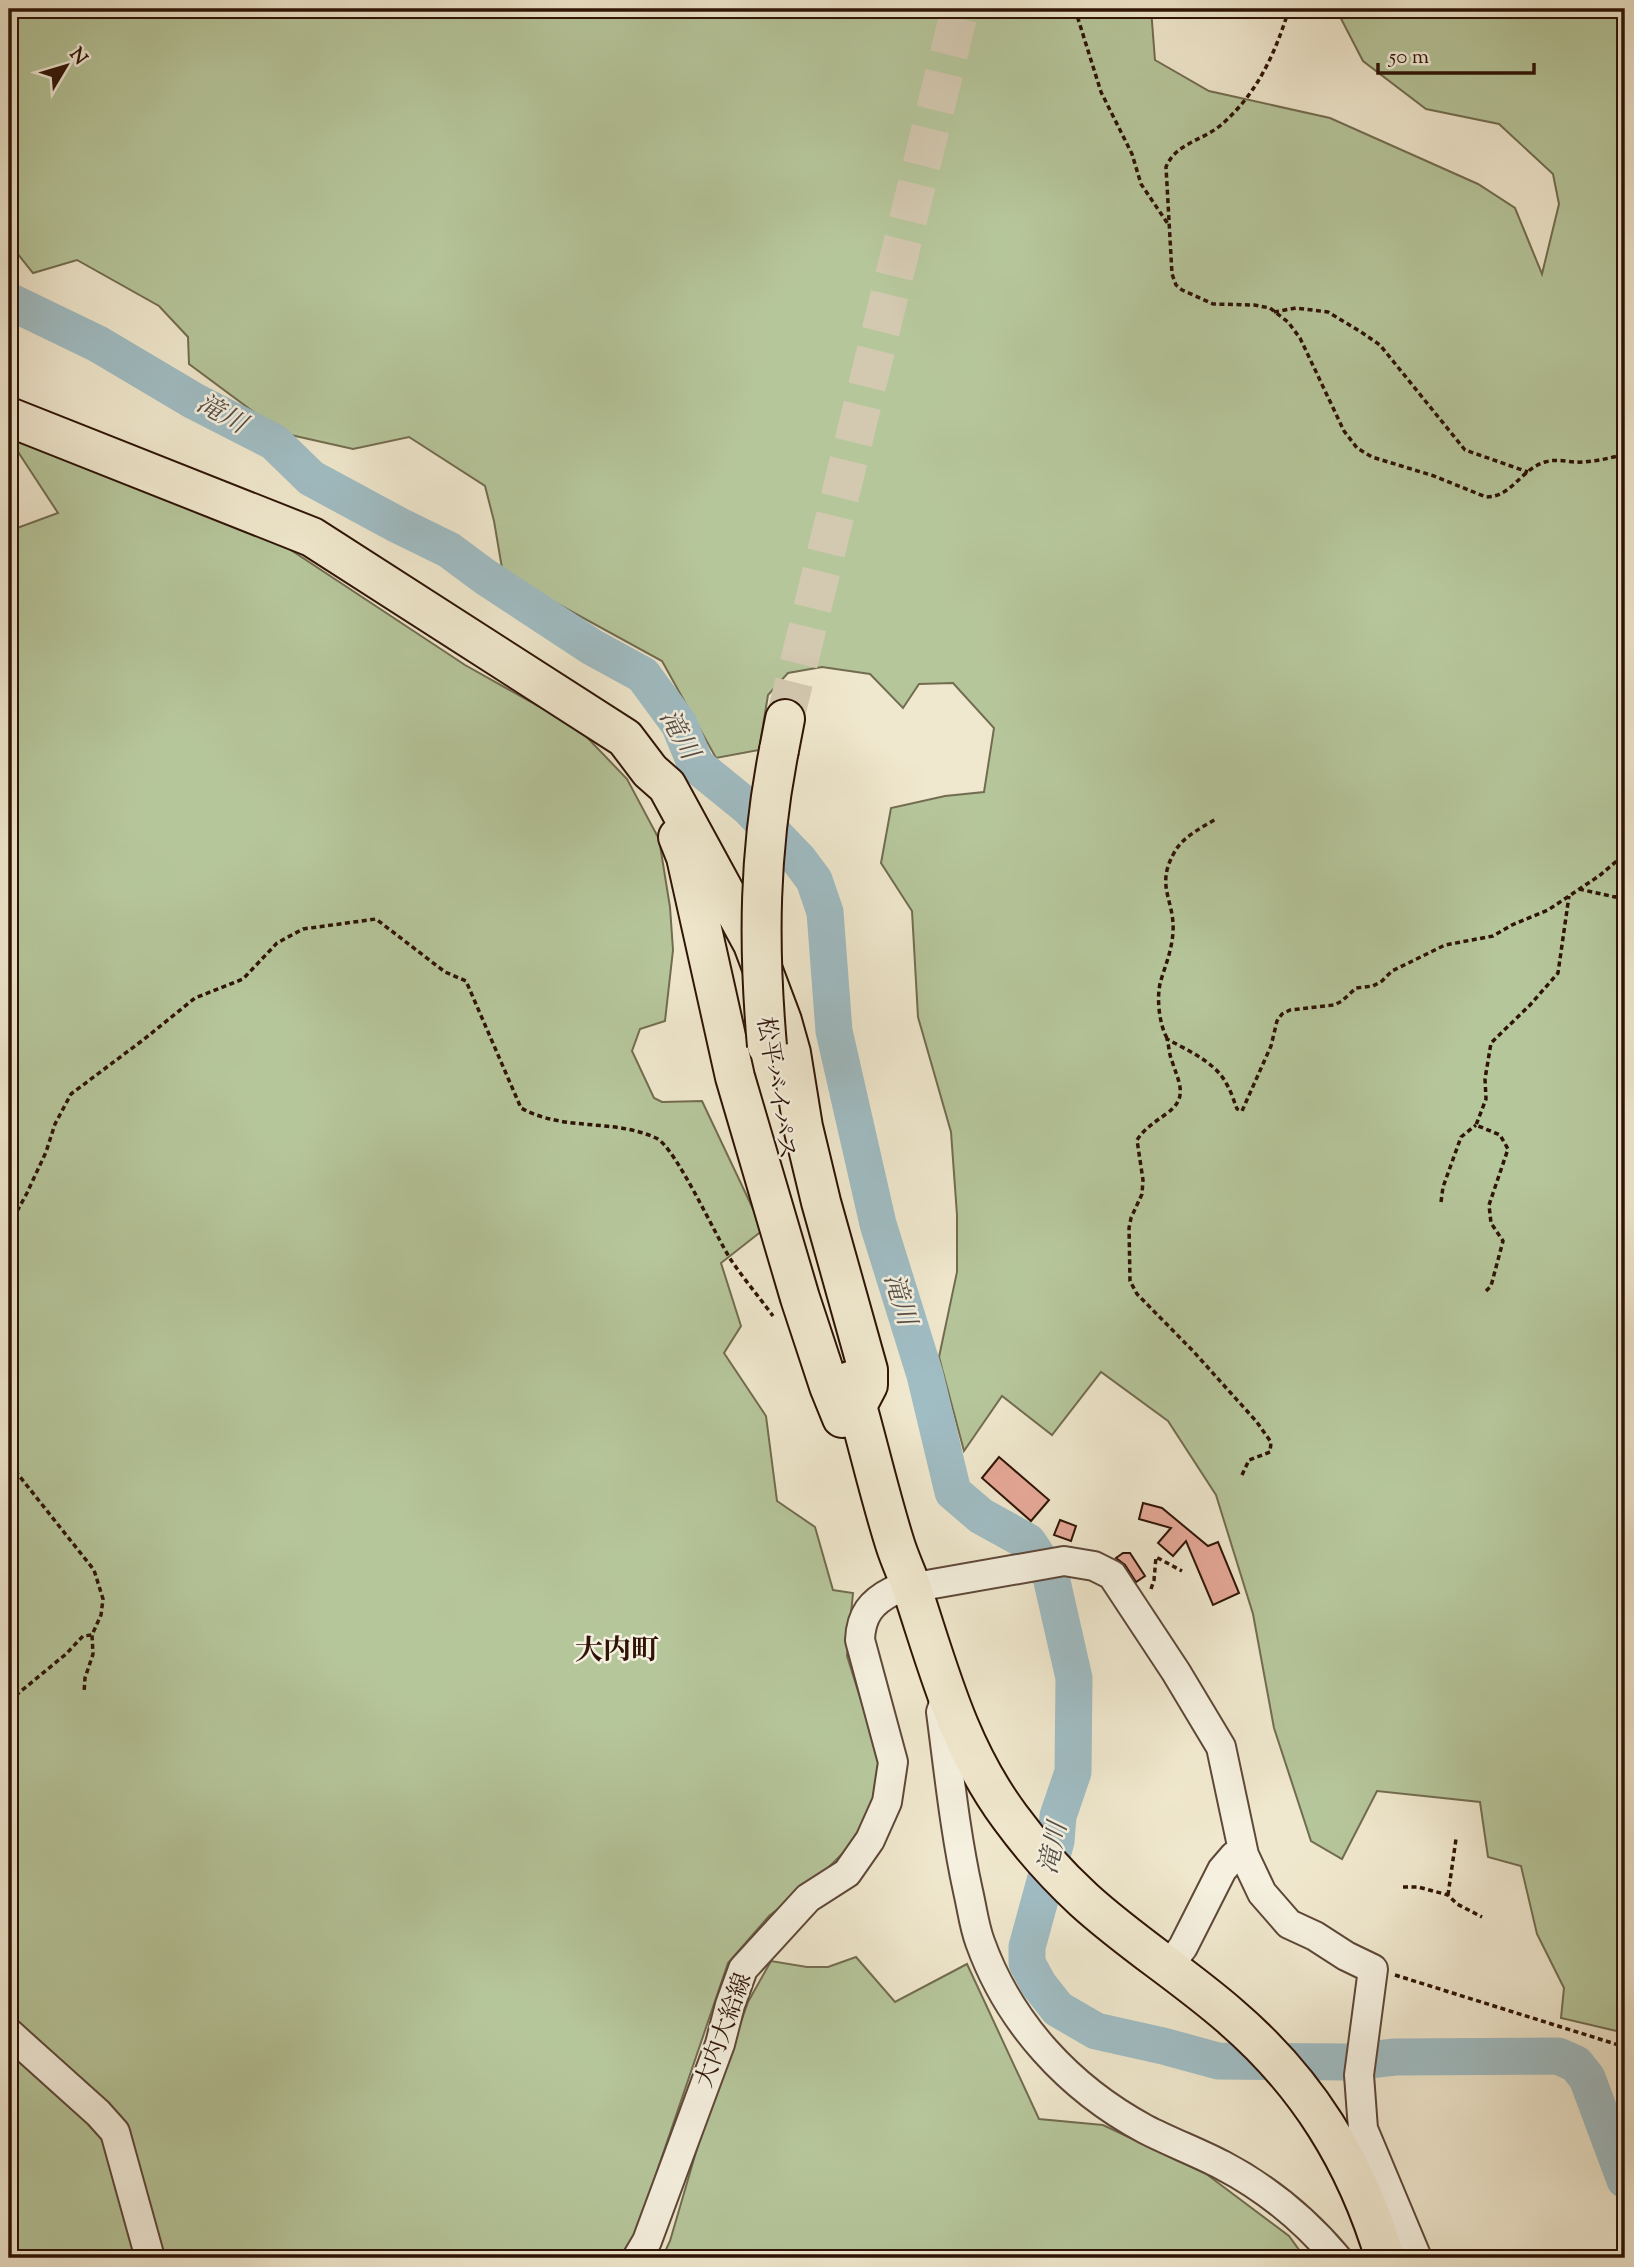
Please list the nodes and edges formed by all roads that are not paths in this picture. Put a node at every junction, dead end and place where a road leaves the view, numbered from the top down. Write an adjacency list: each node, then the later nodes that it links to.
1 (9, 417): 3 (highway)
2 (782, 734): 4 (highway, 松平バイパス, bridge)
3 (650, 771): 4 (highway); 5 (highway)
4 (857, 1406): 5 (highway, 松平バイパス)
5 (869, 1448): 6 (highway, 松平バイパス)
6 (912, 1587): 7 (highway, 松平バイパス); 8 (street, 大内大給線); 12 (street, 大内大給線)
7 (946, 1697): 9 (highway, 松平バイパス); 13 (street)
8 (1243, 1852): 9 (street); 15 (street, 大内大給線)
9 (1168, 1967): 14 (highway, 松平バイパス)
10 (9, 2033): 11 (street)
11 (150, 2258)
12 (637, 2258)
13 (1336, 2258)
14 (1385, 2258)
15 (1417, 2258)

